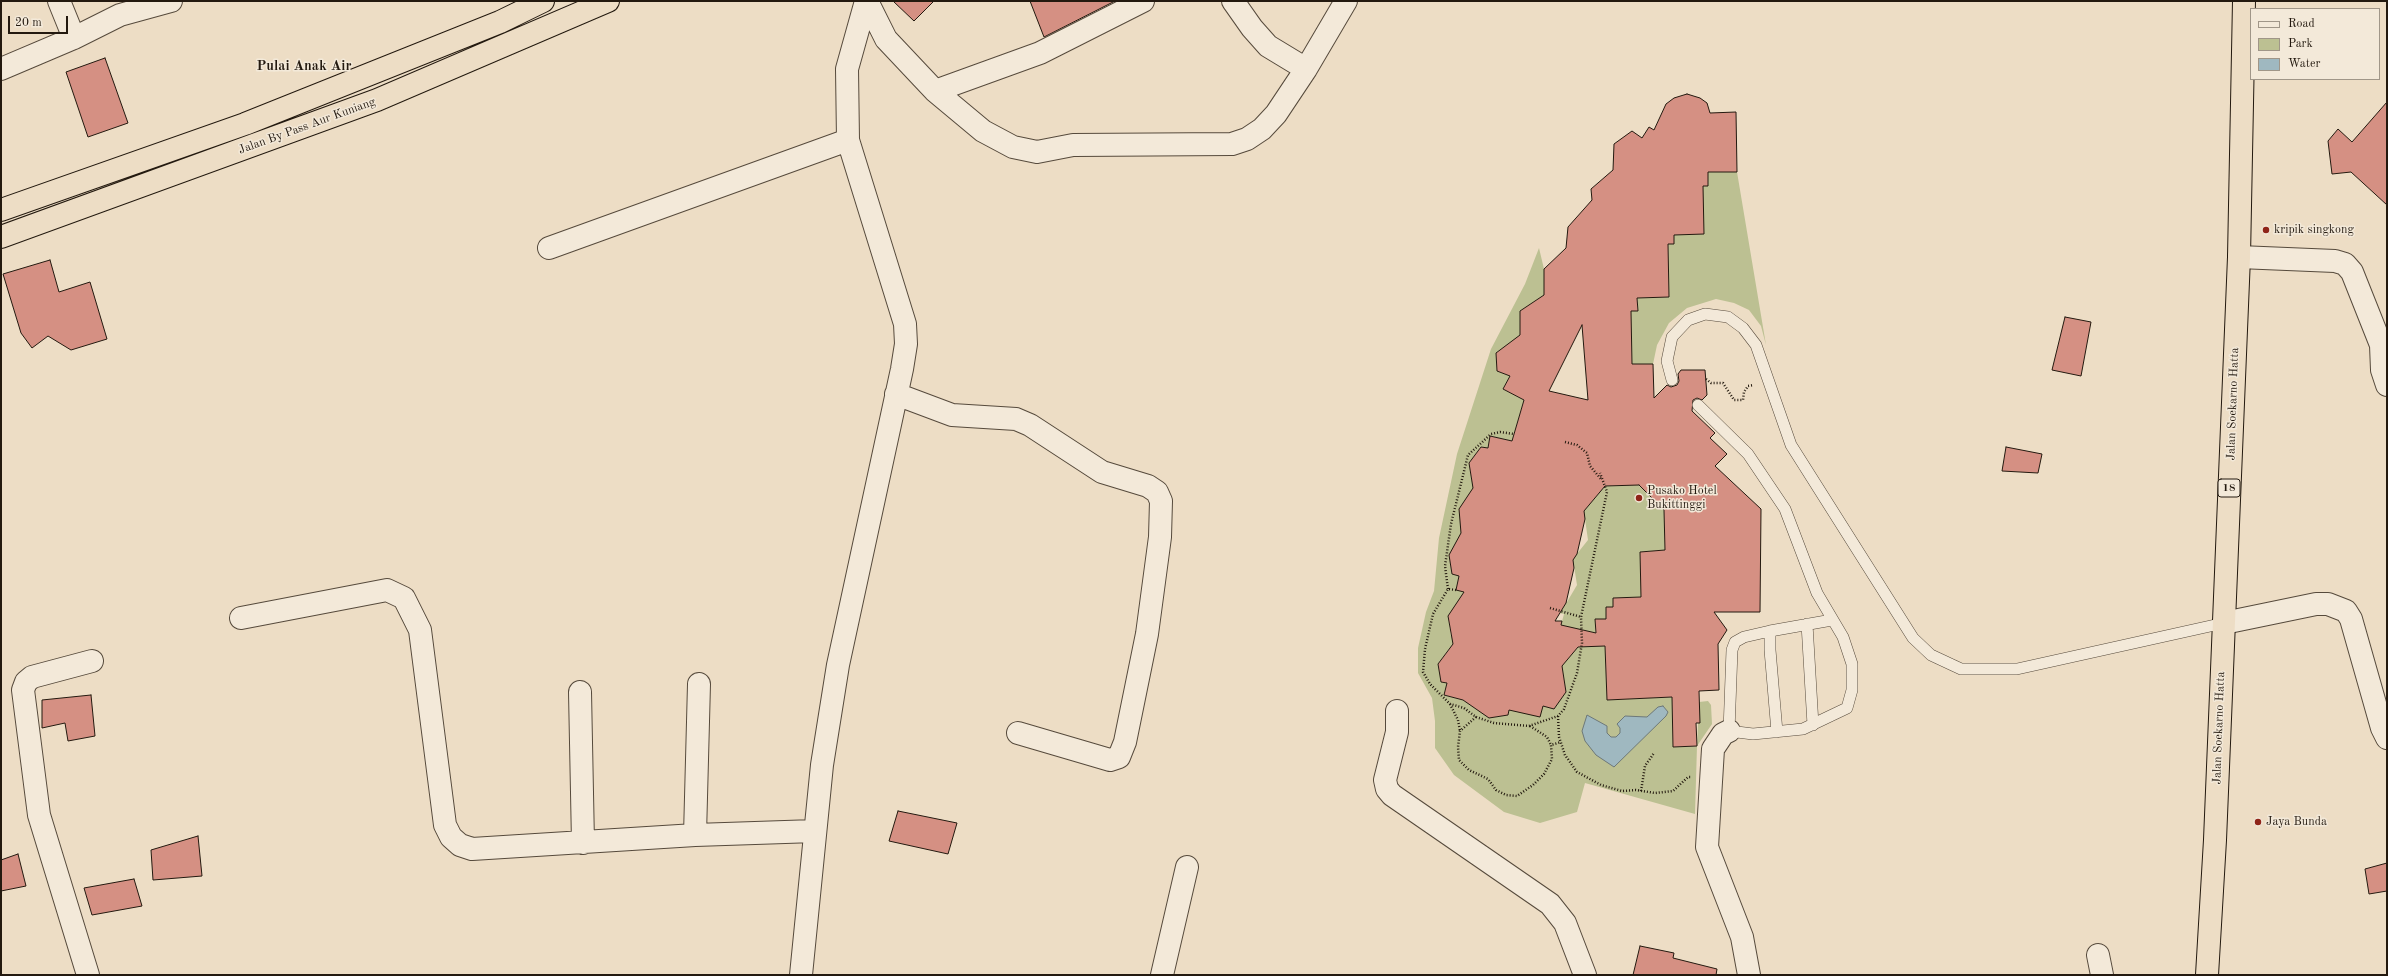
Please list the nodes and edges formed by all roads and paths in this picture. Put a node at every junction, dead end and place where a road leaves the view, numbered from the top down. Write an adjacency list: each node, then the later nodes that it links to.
1 (59, 1): 10 (street)
2 (171, 1): 10 (street)
3 (543, 1): 15 (highway, Jalan By Pass Aur Kuniang)
4 (608, 1): 16 (highway, Jalan By Pass Aur Kuniang)
5 (866, 1): 13 (street); 14 (street)
6 (1143, 1): 13 (street)
7 (1234, 1): 12 (street)
8 (1346, 1): 12 (street)
9 (2244, 1): 18 (highway, Jalan Soekarno Hatta / 18)
10 (74, 38): 11 (street)
11 (1, 69)
12 (1306, 69): 13 (street)
13 (936, 91)
14 (848, 140): 17 (street); 23 (street)
15 (1, 210)
16 (1, 237)
17 (549, 248)
18 (2239, 257): 22 (street); 35 (highway, Jalan Soekarno Hatta / 18)
19 (1706, 379): 21 (path)
20 (1672, 380): 21 (lane)
21 (1769, 382): 35 (lane)
22 (2387, 385)
23 (896, 394): 50 (street); 57 (street)
24 (1698, 405): 34 (lane)
25 (1514, 434): 29 (path)
26 (1565, 442): 28 (path)
27 (1600, 473): 28 (path)
28 (1601, 479): 32 (path)
29 (1448, 589): 30 (path); 41 (path)
30 (1456, 590)
31 (1550, 608): 32 (path)
32 (1581, 617): 43 (path)
33 (241, 618): 59 (street)
34 (1832, 620): 36 (lane); 45 (lane)
35 (2224, 623): 51 (street); 66 (highway, Jalan Soekarno Hatta / 18)
36 (1807, 624): 37 (lane); 45 (lane)
37 (1770, 631): 48 (lane); 49 (lane)
38 (92, 661): 61 (street)
39 (699, 684): 58 (street)
40 (580, 692): 59 (street)
41 (1450, 704): 44 (path); 47 (path)
42 (1397, 711): 64 (street)
43 (1558, 716): 46 (path); 52 (path)
44 (1476, 717): 46 (path); 47 (path)
45 (1813, 725): 49 (lane)
46 (1530, 726): 53 (path)
47 (1460, 731): 53 (path)
48 (1729, 731): 49 (lane); 55 (street)
49 (1776, 732)
50 (1018, 733)
51 (2387, 738)
52 (1561, 742): 53 (path); 56 (path)
53 (1551, 745)
54 (1654, 753): 56 (path)
55 (1711, 777): 56 (path); 65 (street)
56 (1641, 791)
57 (816, 831): 58 (street); 62 (street)
58 (695, 835): 59 (street)
59 (583, 843)
60 (1187, 867): 63 (street)
61 (88, 975)
62 (801, 975)
63 (1162, 975)
64 (1585, 975)
65 (1750, 975)
66 (2207, 975)

